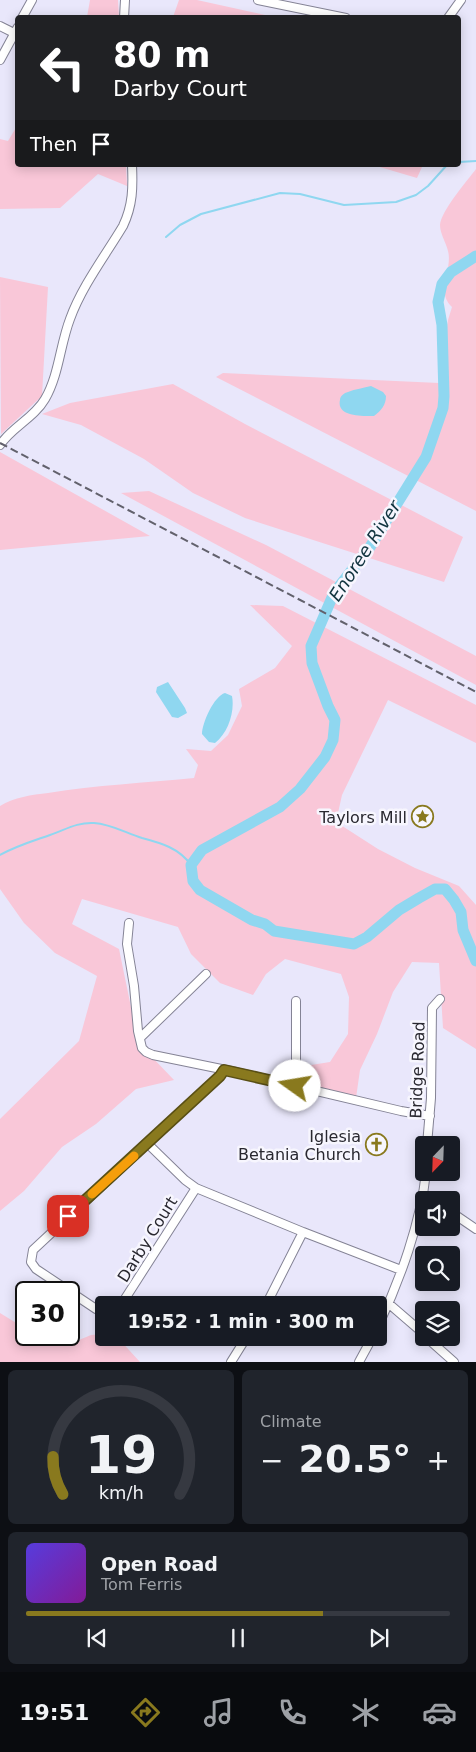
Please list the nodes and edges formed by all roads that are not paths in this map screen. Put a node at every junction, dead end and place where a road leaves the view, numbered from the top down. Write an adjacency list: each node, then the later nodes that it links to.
1 (32, 0): 5 (street)
2 (125, 0): 6 (street)
3 (258, 0): 7 (street)
4 (461, 0): 8 (street)
5 (24, 15)
6 (124, 15)
7 (331, 15)
8 (450, 15)
9 (0, 26): 10 (street)
10 (15, 30)
11 (15, 32): 12 (street)
12 (0, 60)
13 (132, 167): 14 (street)
14 (0, 445)
15 (128, 923): 19 (street)
16 (206, 974): 19 (street)
17 (440, 999): 22 (street, Bridge Road)
18 (296, 1001): 21 (street)
19 (140, 1038): 20 (street)
20 (224, 1070): 21 (street); 24 (street)
21 (295, 1086): 22 (street)
22 (430, 1116): 23 (street, Bridge Road)
23 (428, 1136)
24 (148, 1144): 25 (street); 34 (street)
25 (196, 1188): 29 (street); 31 (street, Darby Court)
26 (460, 1218): 28 (street)
27 (415, 1227): 30 (street)
28 (476, 1229)
29 (302, 1232): 30 (street); 32 (street)
30 (401, 1270): 33 (street)
31 (127, 1296)
32 (270, 1296)
33 (388, 1303): 35 (street)
34 (95, 1308)
35 (415, 1326)
36 (241, 1346): 39 (street)
37 (368, 1346): 40 (street)
38 (436, 1346): 41 (street)
39 (231, 1362)
40 (359, 1362)
41 (454, 1362)

